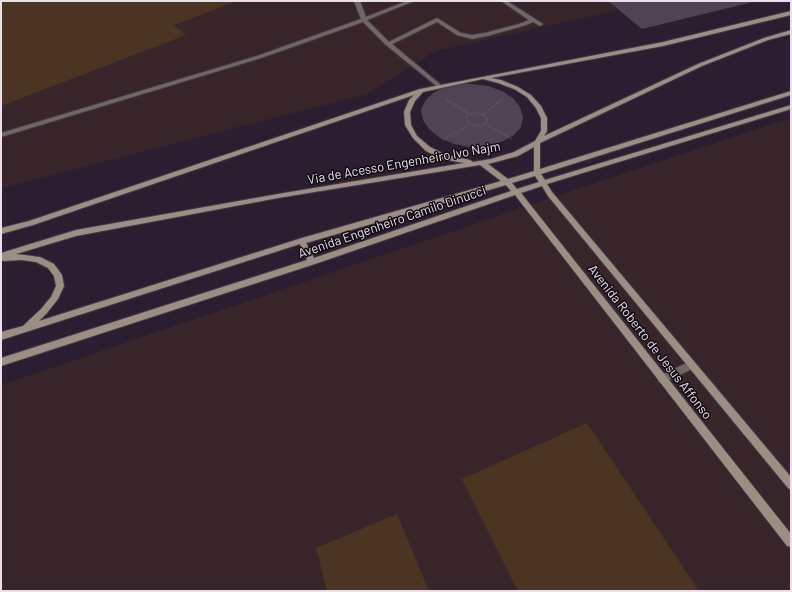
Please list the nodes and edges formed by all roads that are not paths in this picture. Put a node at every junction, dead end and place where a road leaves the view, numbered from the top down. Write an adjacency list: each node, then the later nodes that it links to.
1 (357, 1): 5 (street)
2 (411, 1): 5 (street)
3 (504, 1): 6 (street)
4 (791, 13): 10 (street)
5 (364, 20): 9 (street); 15 (street)
6 (533, 20): 7 (street); 9 (street)
7 (540, 24)
8 (791, 32): 16 (street, Via de Acesso Engenheiro Ivo Najm)
9 (388, 44): 11 (street)
10 (480, 78): 11 (street); 16 (street)
11 (439, 86): 12 (street)
12 (422, 90): 17 (street); 22 (street)
13 (791, 93): 18 (street, Avenida Engenheiro Camilo Dinucci)
14 (791, 106): 20 (street, Avenida Engenheiro Camilo Dinucci)
15 (1, 135)
16 (537, 142): 17 (street, Via de Acesso Engenheiro Ivo Najm); 18 (street)
17 (482, 163): 19 (street, Avenida Roberto de Jesus Affonso); 24 (street, Via de Acesso Engenheiro Ivo Najm)
18 (537, 173): 19 (street, Avenida Engenheiro Camilo Dinucci); 20 (street, Avenida Roberto de Jesus Affonso)
19 (507, 182): 21 (street, Avenida Roberto de Jesus Affonso); 23 (street, Avenida Engenheiro Camilo Dinucci)
20 (543, 183): 21 (street, Avenida Engenheiro Camilo Dinucci); 29 (street, Avenida Roberto de Jesus Affonso)
21 (516, 192): 25 (street, Avenida Engenheiro Camilo Dinucci); 30 (street, Avenida Roberto de Jesus Affonso)
22 (1, 231)
23 (302, 242): 25 (street); 26 (street, Avenida Engenheiro Camilo Dinucci)
24 (1, 257): 26 (street)
25 (312, 262): 28 (street, Avenida Engenheiro Camilo Dinucci)
26 (23, 328): 27 (street, Avenida Engenheiro Camilo Dinucci)
27 (1, 336)
28 (1, 362)
29 (691, 365): 30 (street); 31 (street, Avenida Roberto de Jesus Affonso)
30 (662, 379): 32 (street, Avenida Roberto de Jesus Affonso)
31 (791, 485)
32 (791, 542)

